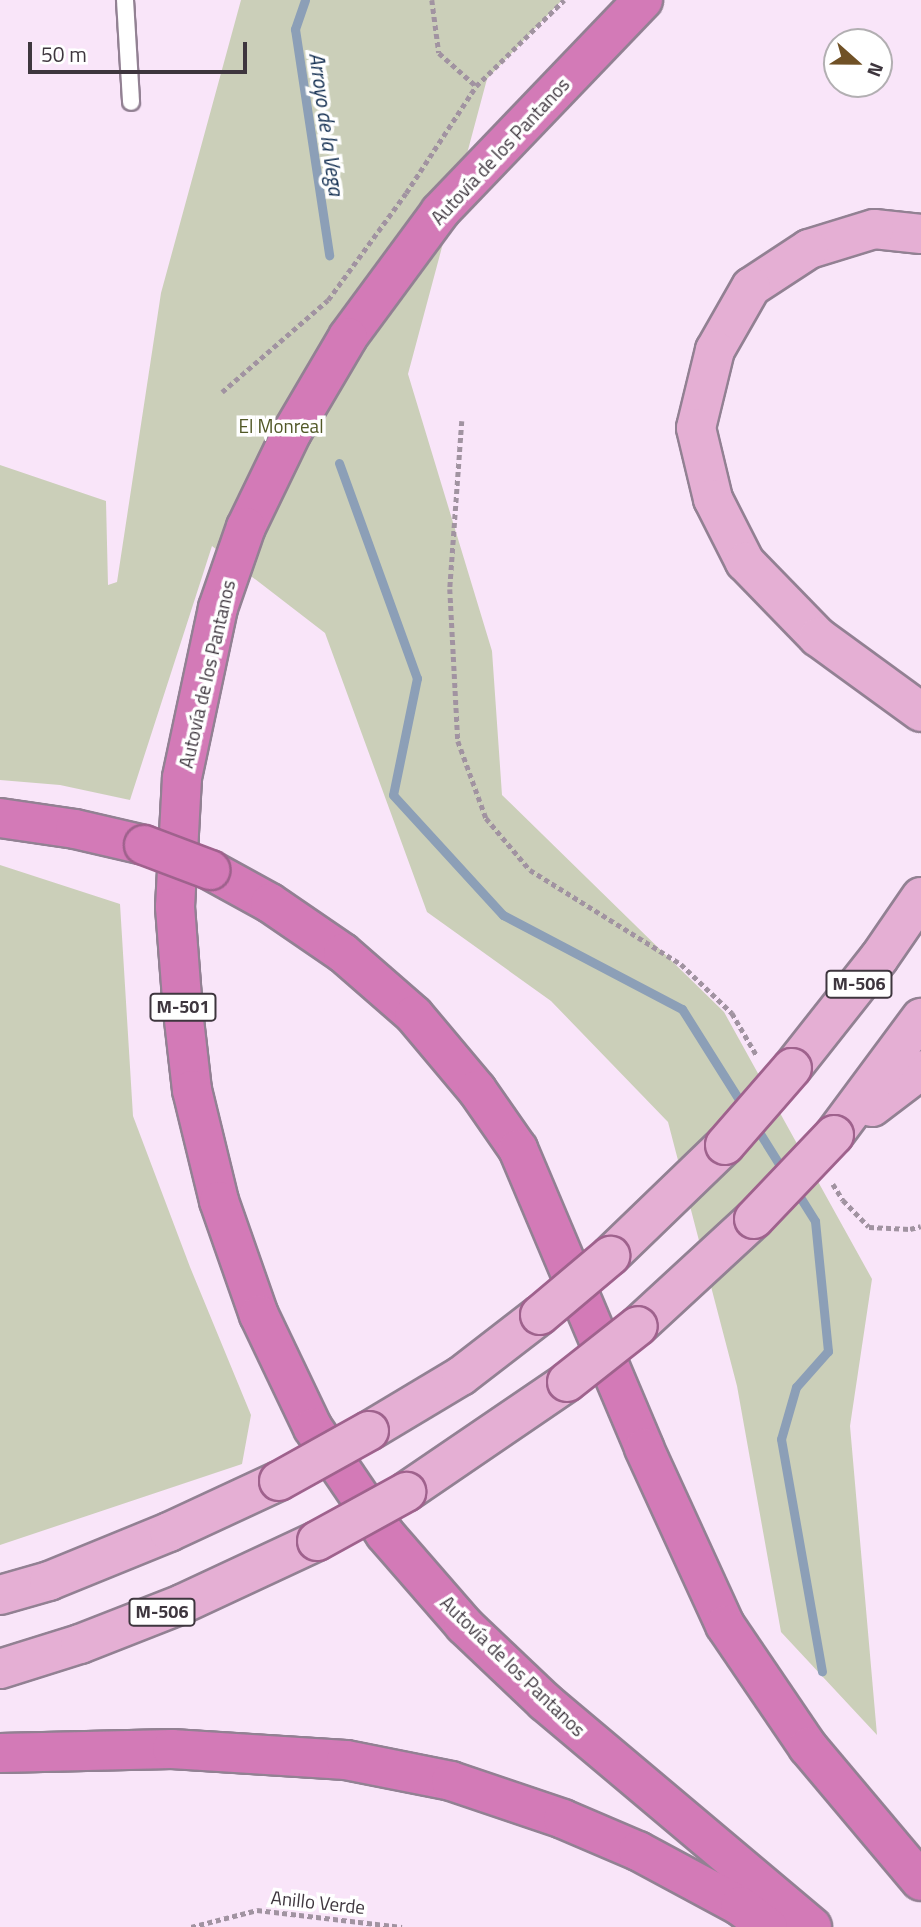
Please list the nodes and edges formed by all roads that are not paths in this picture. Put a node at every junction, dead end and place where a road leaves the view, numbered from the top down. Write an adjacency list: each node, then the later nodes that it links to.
1 (125, 0): 3 (lane)
2 (643, 0): 16 (highway, Autovía de los Pantanos / M-501)
3 (131, 102)
4 (921, 234): 5 (main road)
5 (921, 712)
6 (0, 818): 14 (highway, bridge)
7 (921, 897): 11 (main road, M-506, bridge)
8 (921, 1018): 10 (main road, M-506)
9 (921, 1070): 10 (main road)
10 (834, 1135): 12 (main road, M-506, bridge)
11 (0, 1595)
12 (0, 1668)
13 (0, 1752): 15 (highway)
14 (921, 1881)
15 (768, 1927)
16 (812, 1927)

